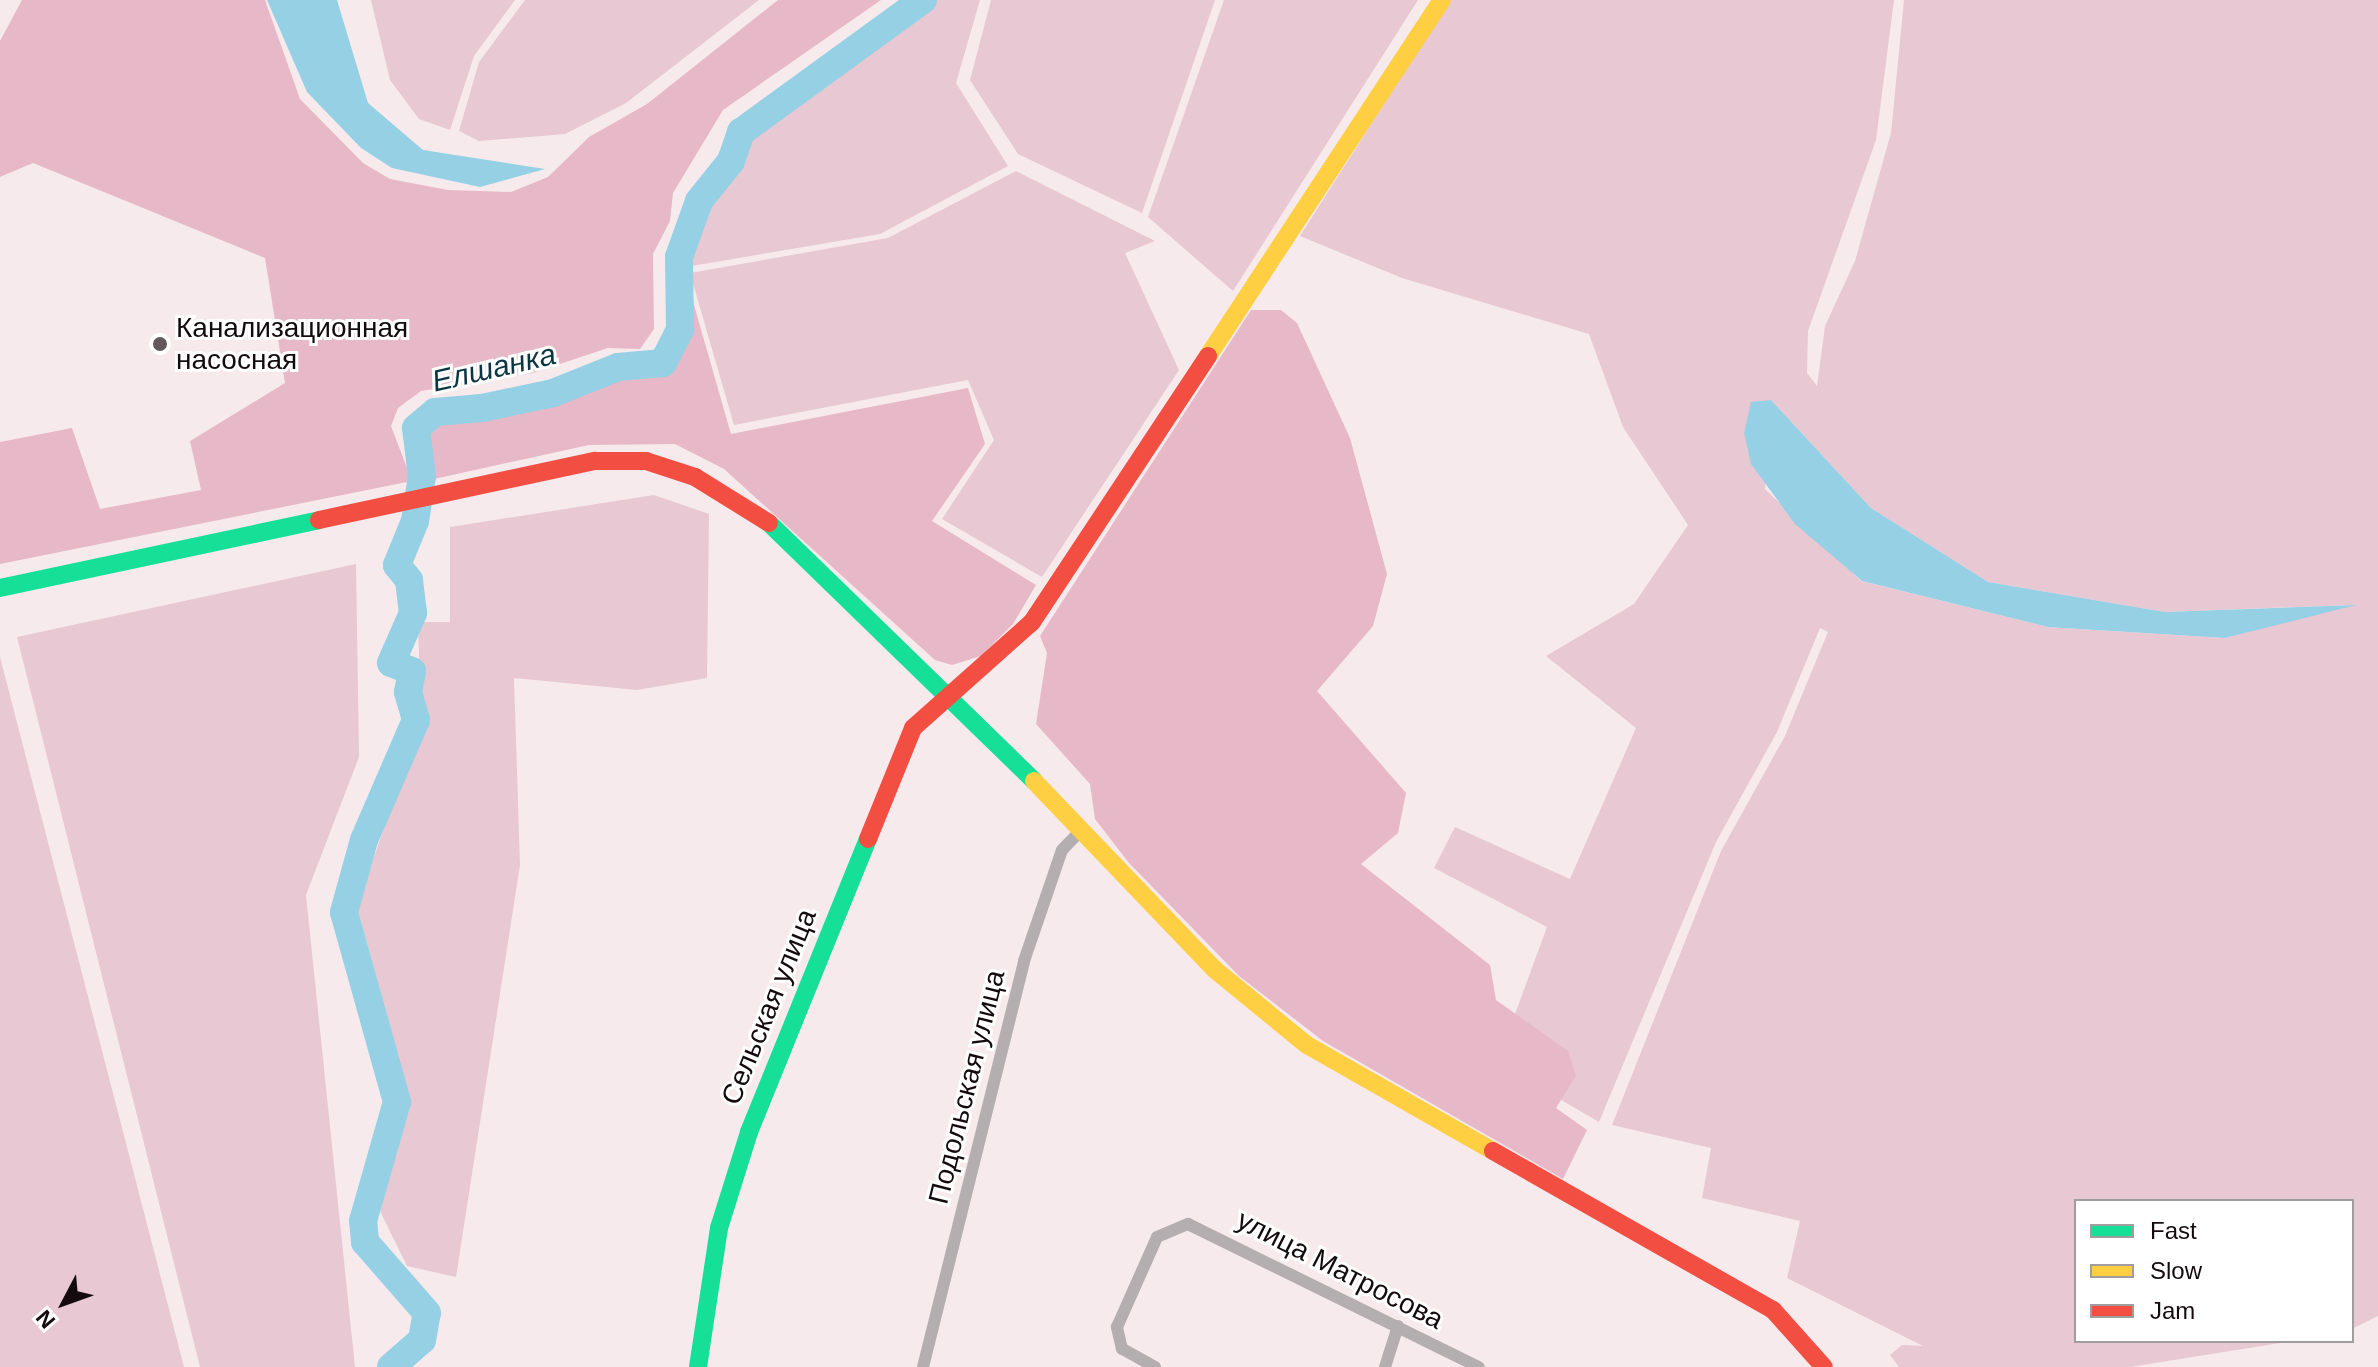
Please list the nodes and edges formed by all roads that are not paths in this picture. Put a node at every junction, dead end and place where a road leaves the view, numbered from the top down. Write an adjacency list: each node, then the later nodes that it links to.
1 (1442, 0): 3 (main road, Сельская улица)
2 (0, 588): 3 (main road)
3 (954, 698): 4 (main road); 6 (main road, Сельская улица)
4 (1081, 830): 7 (street, Подольская улица); 11 (main road)
5 (1398, 1326): 8 (street, улица Матросова); 9 (street); 10 (street, улица Матросова)
6 (698, 1367)
7 (923, 1367)
8 (1155, 1367)
9 (1385, 1367)
10 (1479, 1367)
11 (1824, 1367)

